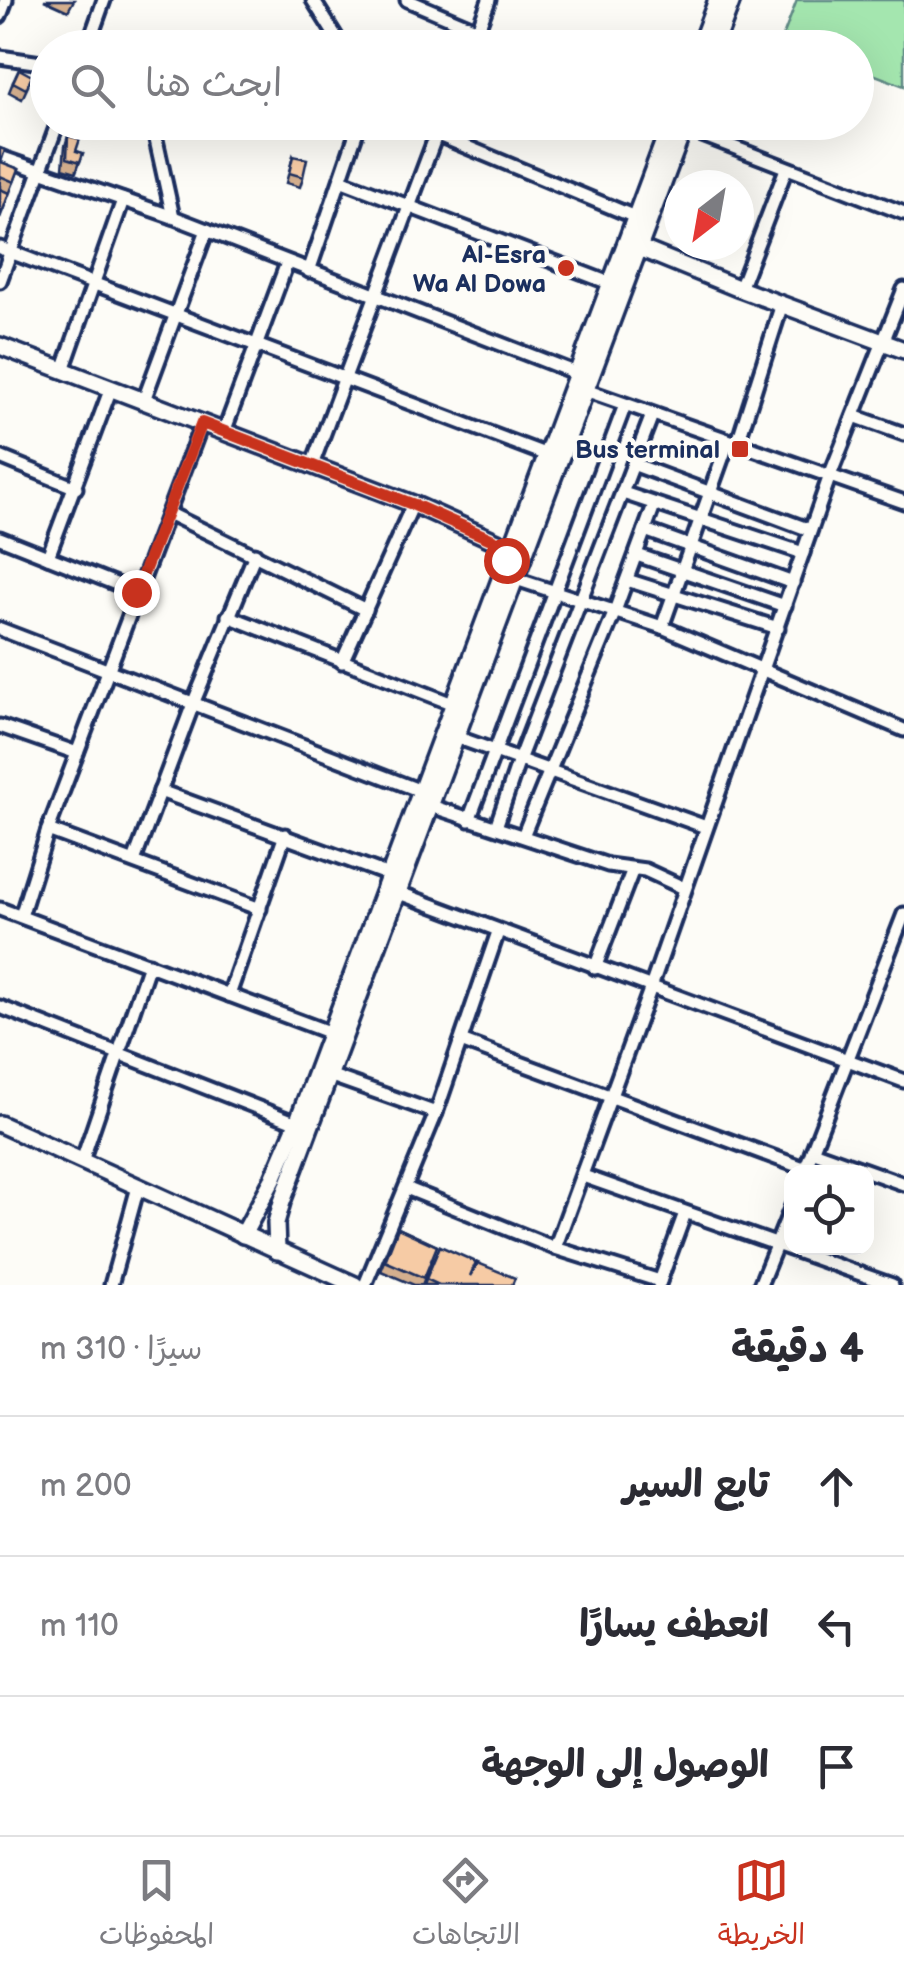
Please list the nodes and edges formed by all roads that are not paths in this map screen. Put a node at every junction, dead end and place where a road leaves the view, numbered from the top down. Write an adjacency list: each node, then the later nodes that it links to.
1 (104, 0): 7 (street)
2 (312, 0): 8 (street)
3 (407, 0): 9 (street)
4 (489, 0): 9 (street)
5 (717, 0): 10 (street)
6 (732, 0): 11 (street)
7 (93, 30)
8 (331, 30)
9 (478, 30)
10 (706, 30)
11 (721, 30)
12 (0, 57): 13 (street)
13 (30, 61)
14 (52, 140): 24 (street)
15 (156, 140): 29 (street)
16 (355, 140): 25 (street)
17 (435, 140): 27 (street)
18 (446, 140): 30 (street)
19 (672, 140): 30 (street)
20 (674, 140): 32 (street)
21 (719, 140): 23 (street)
22 (0, 156): 24 (street)
23 (786, 168): 28 (street); 39 (street)
24 (41, 170): 26 (street); 33 (street)
25 (342, 181): 27 (street); 35 (street)
26 (122, 200): 29 (street); 37 (street)
27 (412, 206): 38 (street); 41 (street)
28 (904, 212)
29 (172, 217): 31 (street)
30 (635, 217): 32 (street)
31 (207, 230): 34 (street); 43 (street)
32 (634, 246): 38 (street); 39 (street); 50 (street)
33 (5, 250): 36 (street); 37 (street)
34 (287, 263): 35 (street); 45 (street)
35 (309, 271): 41 (street)
36 (0, 281)
37 (94, 283): 43 (street); 48 (street)
38 (612, 284): 50 (street)
39 (740, 289): 42 (street)
40 (904, 289): 44 (street)
41 (376, 297): 49 (street); 50 (street)
42 (782, 304): 44 (street); 59 (street)
43 (176, 313): 45 (street); 52 (street)
44 (884, 342): 47 (street); 55 (street)
45 (256, 345): 49 (street); 57 (street)
46 (0, 346): 48 (street)
47 (904, 350)
48 (63, 370): 51 (street)
49 (344, 379): 60 (street); 63 (street)
50 (586, 382): 53 (street); 60 (street); 81 (street)
51 (111, 388): 52 (street); 65 (street)
52 (144, 400): 56 (street)
53 (625, 405): 54 (street); 86 (street)
54 (652, 416): 59 (street); 62 (street)
55 (854, 416): 58 (street); 64 (street)
56 (202, 423): 57 (street); 71 (street)
57 (224, 432): 63 (street)
58 (904, 434)
59 (732, 444): 64 (street); 66 (street)
60 (547, 455): 81 (street)
61 (0, 457): 65 (street)
62 (634, 464): 66 (street); 67 (street)
63 (312, 465): 69 (street)
64 (829, 478): 68 (street); 74 (street)
65 (76, 488): 80 (street)
66 (711, 491): 72 (street); 74 (street)
67 (623, 494): 70 (street); 88 (street)
68 (904, 502)
69 (412, 504): 81 (street); 90 (street)
70 (654, 505): 72 (street); 73 (street)
71 (168, 513): 78 (street); 85 (street)
72 (700, 521): 76 (street); 77 (street)
73 (645, 530): 76 (street); 79 (street)
74 (810, 530): 77 (street)
75 (0, 538): 80 (street)
76 (692, 547): 82 (street); 84 (street)
77 (803, 553): 84 (street)
78 (255, 554): 90 (street); 92 (street)
79 (636, 555): 82 (street); 83 (street)
80 (48, 557): 85 (street)
81 (514, 563): 86 (street); 100 (street); 103 (street)
82 (682, 571): 87 (street); 89 (street)
83 (626, 580): 87 (street); 91 (street)
84 (794, 583): 89 (street)
85 (136, 592): 98 (street)
86 (558, 592): 88 (street); 104 (street)
87 (674, 594): 93 (street); 94 (street)
88 (582, 600): 91 (street); 106 (street)
89 (785, 606): 94 (street)
90 (366, 610): 96 (street)
91 (615, 611): 93 (street); 107 (street)
92 (228, 616): 96 (street); 99 (street)
93 (662, 628): 97 (street)
94 (778, 628): 97 (street)
95 (0, 630): 98 (street)
96 (342, 662): 100 (street)
97 (764, 669): 102 (street); 112 (street)
98 (108, 671): 99 (street); 105 (street)
99 (192, 704): 108 (street); 109 (street)
100 (453, 704): 109 (street)
101 (0, 726): 105 (street)
102 (904, 730)
103 (456, 737): 104 (street); 110 (street)
104 (495, 751): 106 (street); 111 (street)
105 (77, 753): 114 (street)
106 (518, 760): 107 (street); 113 (street)
107 (548, 769): 112 (street); 116 (street)
108 (160, 791): 115 (street); 117 (street)
109 (421, 791): 119 (street)
110 (431, 806): 111 (street); 119 (street)
111 (469, 820): 113 (street)
112 (706, 826): 120 (street)
113 (496, 827): 116 (street)
114 (48, 830): 117 (street); 124 (street)
115 (285, 836): 119 (street); 122 (street)
116 (523, 836): 118 (street)
117 (134, 861): 122 (street)
118 (633, 869): 120 (street); 127 (street)
119 (391, 885): 125 (street); 131 (street); 135 (street)
120 (684, 888): 128 (street)
121 (0, 909): 124 (street)
122 (260, 909): 129 (street)
123 (904, 914): 134 (street)
124 (21, 916): 126 (street)
125 (498, 932): 127 (street); 132 (street)
126 (150, 964): 129 (street); 133 (street)
127 (595, 968): 128 (street)
128 (651, 988): 134 (street); 137 (street)
129 (229, 995): 131 (street)
130 (0, 1006): 133 (street)
131 (331, 1034): 139 (street)
132 (461, 1041): 137 (street); 138 (street)
133 (120, 1054): 139 (street); 142 (street)
134 (846, 1061): 136 (street); 141 (street)
135 (329, 1075): 138 (street); 154 (street)
136 (904, 1082)
137 (612, 1095): 143 (street); 145 (street)
138 (436, 1113): 148 (street)
139 (297, 1123): 151 (street)
140 (0, 1124): 142 (street)
141 (812, 1150): 144 (street); 146 (street)
142 (82, 1161): 147 (street)
143 (790, 1165)
144 (807, 1165)
145 (583, 1176): 149 (street); 153 (street)
146 (904, 1184)
147 (138, 1187): 151 (street); 156 (street)
148 (406, 1188): 153 (street); 158 (street)
149 (685, 1214): 152 (street); 155 (street)
150 (784, 1225): 152 (street)
151 (242, 1235): 154 (street)
152 (776, 1244): 159 (street); 160 (street)
153 (556, 1248): 155 (street)
154 (277, 1250): 157 (street)
155 (660, 1283)
156 (112, 1285)
157 (355, 1285)
158 (365, 1285)
159 (760, 1285)
160 (892, 1285)

